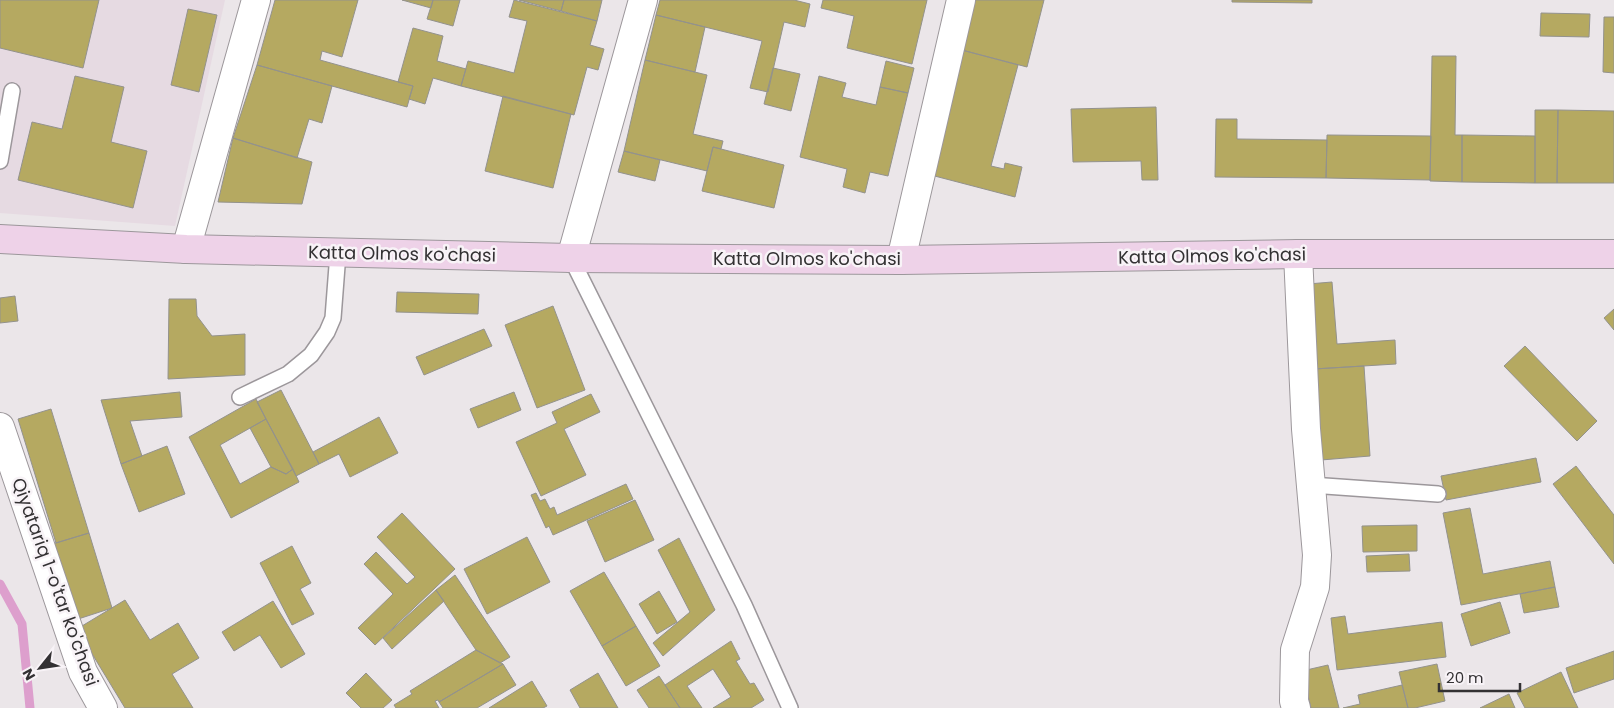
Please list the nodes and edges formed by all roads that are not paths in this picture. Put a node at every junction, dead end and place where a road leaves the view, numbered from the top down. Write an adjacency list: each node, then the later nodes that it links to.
1 (256, 0): 7 (street)
2 (643, 0): 11 (street)
3 (961, 0): 12 (street)
4 (12, 91): 5 (lane)
5 (0, 161)
6 (0, 239): 7 (street, Katta Olmos ko'chasi)
7 (186, 249): 8 (street, Katta Olmos ko'chasi)
8 (338, 253): 11 (street, Katta Olmos ko'chasi); 13 (lane)
9 (1298, 254): 10 (street, Katta Olmos ko'chasi); 12 (street, Katta Olmos ko'chasi); 15 (street)
10 (1614, 254)
11 (571, 258): 12 (street, Katta Olmos ko'chasi); 18 (lane)
12 (901, 260)
13 (240, 397)
14 (0, 427): 17 (street, Qiyatariq 1-o'tar ko'chasi)
15 (1311, 485): 16 (lane); 19 (street)
16 (1438, 494)
17 (103, 708)
18 (790, 708)
19 (1296, 708)

